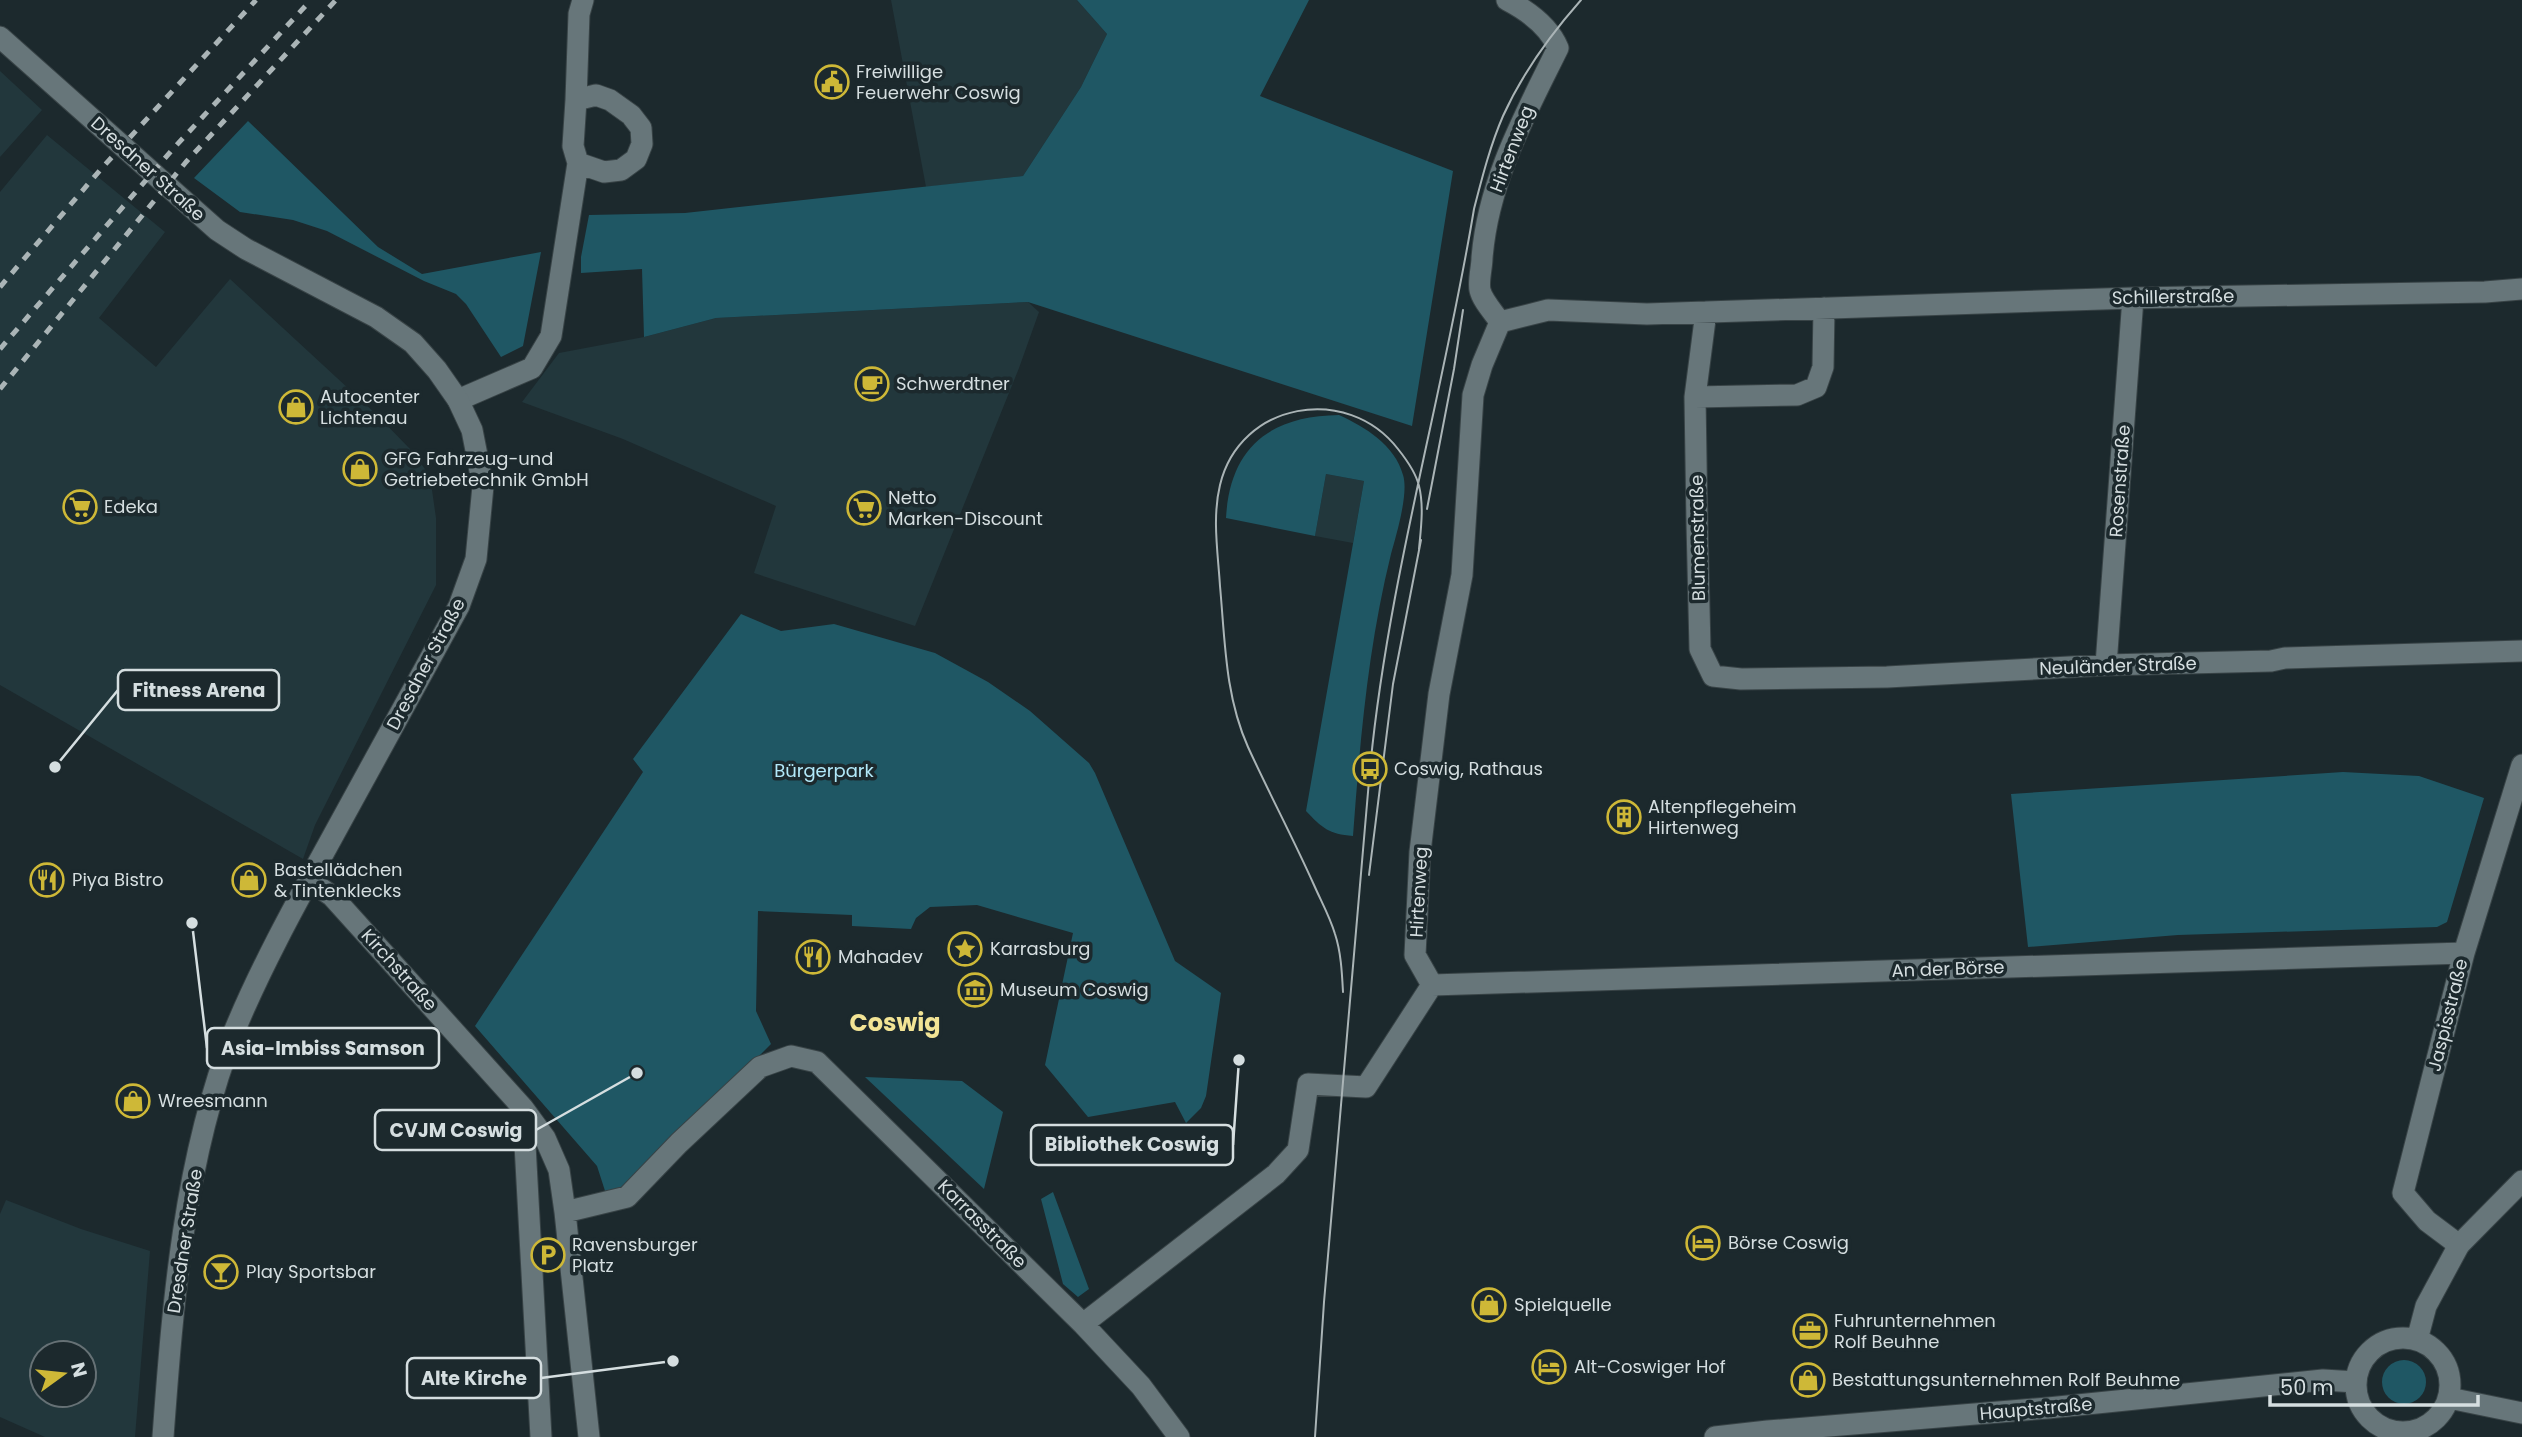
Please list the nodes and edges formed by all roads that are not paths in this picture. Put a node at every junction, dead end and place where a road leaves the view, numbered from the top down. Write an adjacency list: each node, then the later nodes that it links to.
1 (583, 0): 4 (street)
2 (1507, 0): 10 (street, Hirtenweg)
3 (0, 37): 12 (street, Dresdner Straße)
4 (576, 100): 5 (street); 5 (street)
5 (578, 163): 12 (street)
6 (2522, 289): 7 (street, Schillerstraße)
7 (2133, 298): 8 (street, Schillerstraße); 14 (street, Rosenstraße)
8 (1824, 308): 9 (street, Schillerstraße); 11 (street)
9 (1706, 312): 10 (street); 11 (street, Blumenstraße)
10 (1500, 322): 19 (street, Hirtenweg)
11 (1695, 397): 15 (street, Blumenstraße)
12 (458, 400): 17 (street, Dresdner Straße)
13 (2522, 651): 14 (street, Neuländer Straße)
14 (2106, 665): 15 (street, Neuländer Straße)
15 (1713, 676)
16 (2522, 765): 18 (street, Jaspisstraße)
17 (309, 880): 20 (street, Kirchstraße); 30 (street, Dresdner Straße)
18 (2464, 953): 19 (street, An der Börse); 23 (street, Jaspisstraße)
19 (1432, 985): 24 (street)
20 (523, 1108): 22 (street, Kirchstraße); 31 (street)
21 (2522, 1181): 23 (street)
22 (565, 1212): 24 (street, Karrasstraße); 32 (street)
23 (2459, 1245): 25 (street)
24 (1083, 1324): 33 (street, Karrasstraße)
25 (2417, 1340): 26 (street); 27 (street)
26 (2356, 1382): 29 (street); 34 (street, Hauptstraße)
27 (2449, 1398): 28 (street); 29 (street)
28 (2522, 1413)
29 (2396, 1435)
30 (163, 1437)
31 (541, 1437)
32 (589, 1437)
33 (1179, 1437)
34 (1715, 1437)

